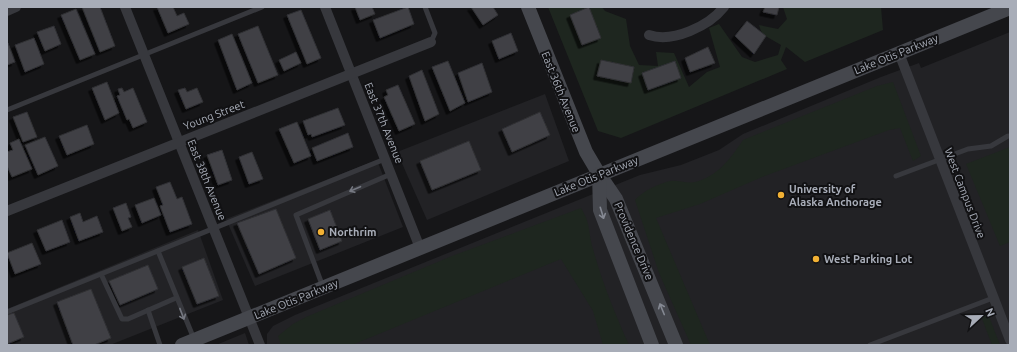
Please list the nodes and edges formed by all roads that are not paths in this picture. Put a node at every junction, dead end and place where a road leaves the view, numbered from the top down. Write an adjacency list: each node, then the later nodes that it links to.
1 (16, 7): 9 (street)
2 (125, 7): 13 (street, East 38th Avenue)
3 (262, 7): 13 (lane)
4 (325, 7): 14 (street, East 37th Avenue)
5 (425, 7): 11 (lane)
6 (528, 7): 21 (main road, East 36th Avenue)
7 (724, 7): 10 (street)
8 (1009, 8): 12 (main road, Lake Otis Parkway)
9 (7, 11)
10 (649, 35)
11 (431, 42): 14 (street, Young Street)
12 (899, 53): 19 (street, West Campus Drive); 21 (main road, Lake Otis Parkway)
13 (145, 56): 15 (lane); 17 (street, East 38th Avenue)
14 (352, 74): 17 (street, Young Street); 18 (street, East 37th Avenue)
15 (7, 110)
16 (1008, 136): 19 (lane)
17 (179, 142): 23 (street, Young Street); 24 (street, East 38th Avenue)
18 (385, 159): 20 (street, East 37th Avenue); 24 (lane)
19 (940, 160): 22 (lane); 30 (street, West Campus Drive)
20 (391, 174): 25 (street, East 37th Avenue); 28 (lane, one-way to 28)
21 (598, 174): 25 (main road, Lake Otis Parkway); 38 (main road, Providence Drive, one-way to 38); 39 (main road, Providence Drive, one-way to 21)
22 (896, 176)
23 (7, 211)
24 (213, 229): 26 (lane); 33 (street, East 38th Avenue)
25 (420, 248): 28 (main road, Lake Otis Parkway)
26 (158, 251): 27 (lane); 29 (lane)
27 (101, 274): 31 (lane); 32 (lane)
28 (324, 288): 33 (main road, Lake Otis Parkway)
29 (176, 298): 31 (lane); 35 (lane, one-way to 35)
30 (993, 298): 34 (street, West Campus Drive); 40 (lane)
31 (148, 310): 36 (lane)
32 (7, 312)
33 (249, 318): 35 (main road, Lake Otis Parkway); 37 (street, East 38th Avenue)
34 (1010, 340)
35 (188, 343)
36 (160, 345)
37 (260, 345)
38 (652, 345)
39 (676, 345)
40 (870, 345)

